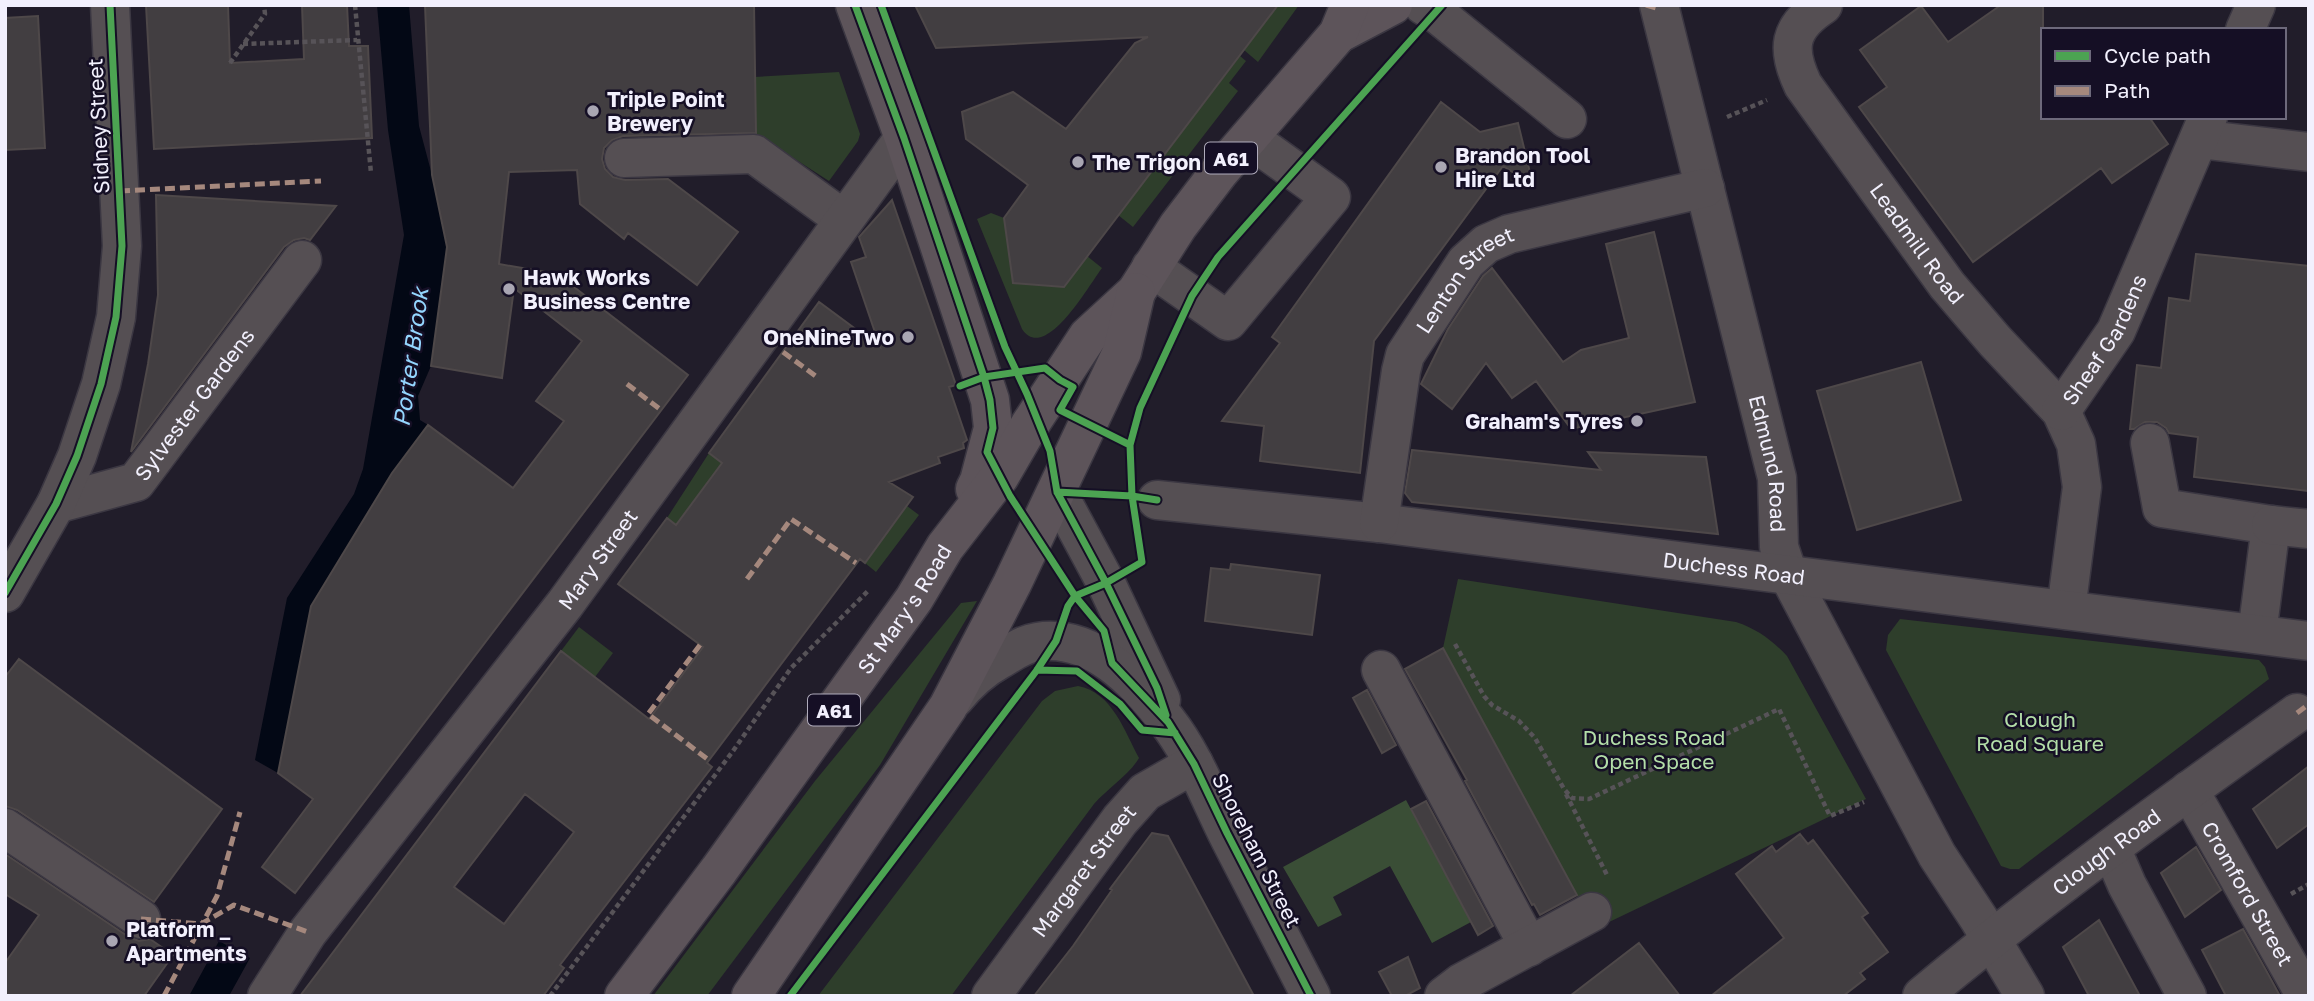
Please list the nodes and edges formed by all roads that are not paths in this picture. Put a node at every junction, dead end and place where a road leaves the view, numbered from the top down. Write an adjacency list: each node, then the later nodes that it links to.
1 (110, 5): 24 (street, Sidney Street)
2 (855, 5): 12 (highway, A61)
3 (1393, 5): 8 (highway, St Mary's Road / A61)
4 (1423, 5): 10 (street)
5 (1659, 5): 16 (street, Edmund Road)
6 (1822, 5): 20 (street, Leadmill Road)
7 (2256, 5): 9 (street)
8 (1344, 20): 13 (highway, St Mary's Road / A61)
9 (2246, 28)
10 (1567, 119)
11 (2203, 128): 14 (street); 20 (street, Sheaf Gardens)
12 (904, 138): 17 (street, Mary Street); 28 (highway, A61)
13 (1249, 138): 19 (highway, St Mary's Road / A61); 19 (street)
14 (2309, 152)
15 (624, 158): 17 (street)
16 (1705, 188): 25 (street, Lenton Street); 29 (street, Edmund Road)
17 (843, 219): 46 (street, Mary Street)
18 (302, 260): 24 (street, Sylvester Gardens)
19 (1144, 280): 22 (highway, St Mary's Road / A61); 28 (highway, St Mary's Road / A61)
20 (2061, 411): 31 (street, Sheaf Gardens)
21 (2150, 443): 26 (street)
22 (1057, 492): 28 (highway, A61); 35 (highway, St Mary's Road / A61); 37 (street, Shoreham Street)
23 (1157, 500): 25 (street, Duchess Road)
24 (56, 505): 30 (street, Sidney Street)
25 (1379, 523): 29 (street, Duchess Road)
26 (2271, 525): 27 (street); 32 (street)
27 (2309, 529)
28 (945, 547): 47 (highway, St Mary's Road / A61)
29 (1788, 575): 31 (street, Duchess Road); 44 (street, Edmund Road)
30 (5, 593)
31 (2066, 610): 32 (street, Duchess Road)
32 (2257, 634): 33 (street, Duchess Road)
33 (2309, 640)
34 (1381, 670): 45 (street)
35 (948, 708): 37 (street, Shoreham Street); 48 (highway, St Mary's Road / A61)
36 (2297, 713): 39 (street, Clough Road)
37 (1168, 722): 38 (street, Shoreham Street)
38 (1194, 764): 49 (street, Margaret Street); 50 (street, Shoreham Street)
39 (2189, 790): 41 (street, Clough Road); 55 (street, Cromford Street)
40 (5, 828): 43 (street)
41 (2111, 848): 44 (street, Clough Road); 54 (street)
42 (1592, 912): 45 (street)
43 (141, 919)
44 (1991, 938): 52 (street, Clough Road); 53 (street, Edmund Road)
45 (1529, 947): 51 (street)
46 (267, 996)
47 (624, 996)
48 (751, 996)
49 (991, 996)
50 (1311, 996)
51 (1444, 996)
52 (1922, 996)
53 (2025, 996)
54 (2187, 996)
55 (2305, 996)

